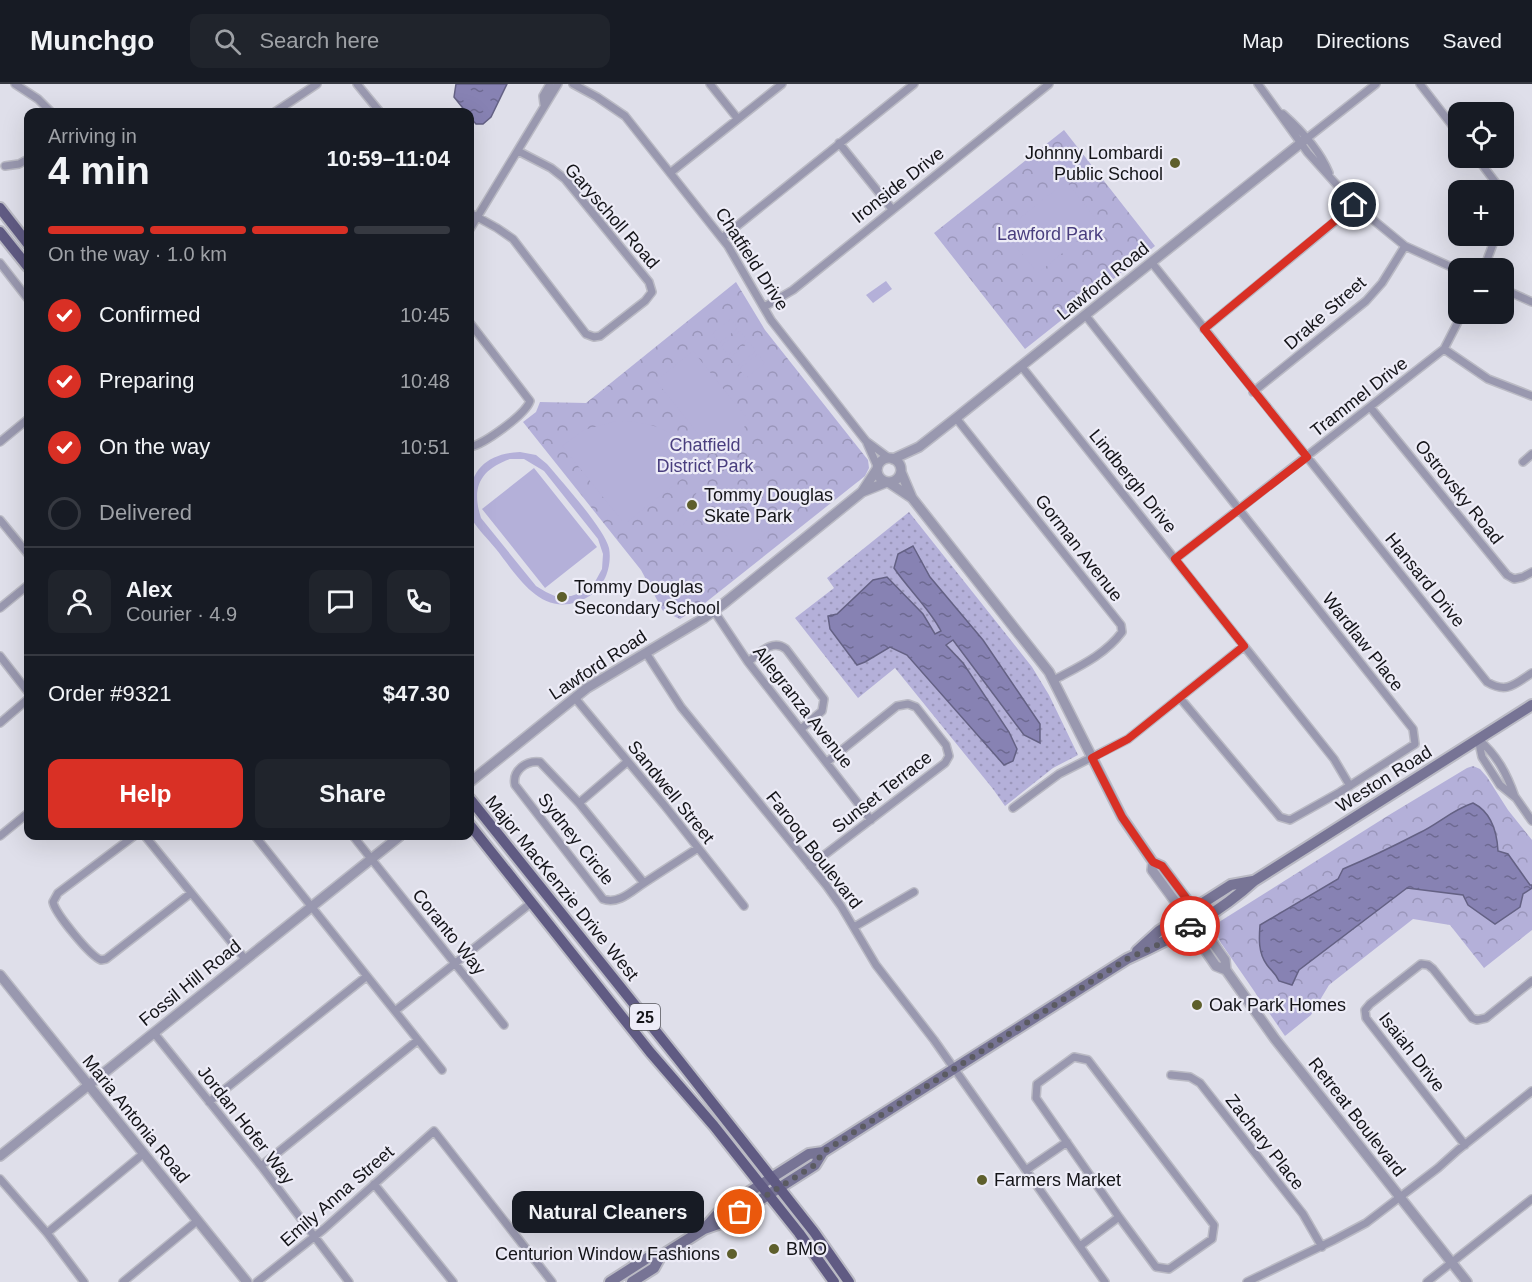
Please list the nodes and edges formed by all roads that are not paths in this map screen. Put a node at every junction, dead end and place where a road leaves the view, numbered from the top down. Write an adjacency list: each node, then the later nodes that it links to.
1 (15, 84): 15 (street)
2 (317, 84): 16 (street)
3 (357, 84): 17 (street)
4 (550, 84): 14 (street)
5 (558, 84): 14 (street)
6 (573, 84): 26 (street, Chatfield Drive)
7 (710, 84): 18 (street)
8 (782, 84): 18 (street)
9 (914, 84): 21 (street)
10 (1049, 84): 30 (street, Ironside Drive)
11 (1258, 84): 20 (street)
12 (1376, 84): 20 (street)
13 (1420, 84): 19 (street)
14 (544, 104): 22 (street)
15 (47, 108)
16 (281, 108)
17 (377, 108)
18 (738, 119): 26 (street)
19 (1448, 120)
20 (1304, 141): 28 (street); 40 (street, Lawford Road)
21 (839, 143): 30 (street); 35 (street)
22 (518, 151): 32 (street); 32 (street, Garyscholl Road)
23 (24, 161): 24 (street)
24 (5, 166)
25 (1485, 168): 27 (street)
26 (670, 173): 35 (street, Chatfield Drive)
27 (1494, 180)
28 (1354, 205): 37 (street); 49 (street)
29 (0, 208): 36 (main road)
30 (892, 209): 45 (street, Ironside Drive)
31 (474, 216): 32 (street)
32 (477, 218): 33 (street)
33 (474, 223)
34 (0, 232): 38 (main road)
35 (722, 238): 45 (street, Chatfield Drive)
36 (24, 239)
37 (1405, 246): 41 (street); 52 (street, Drake Street)
38 (24, 262)
39 (0, 263): 42 (street)
40 (1152, 263): 46 (street, Lawford Road); 49 (street)
41 (1448, 265)
42 (24, 294)
43 (1514, 295): 44 (street)
44 (1532, 302)
45 (764, 307): 57 (street, Chatfield Drive)
46 (1086, 316): 51 (street, Lawford Road); 70 (street, Wardlaw Place)
47 (1457, 324): 50 (street, Trammel Drive)
48 (474, 328): 59 (street)
49 (1204, 329): 52 (street)
50 (1444, 350): 53 (street); 54 (street, Trammel Drive)
51 (1022, 367): 55 (street, Lawford Road); 73 (street, Lindbergh Drive)
52 (1253, 392): 62 (street)
53 (1532, 396)
54 (1370, 407): 62 (street, Trammel Drive); 74 (street, Ostrovsky Road)
55 (956, 418): 60 (street, Lawford Road); 83 (street, Gorman Avenue)
56 (24, 424): 58 (street)
57 (866, 441): 63 (street, Chatfield Drive); 65 (street, Chatfield Drive)
58 (0, 442)
59 (474, 445)
60 (919, 447): 63 (street, Lawford Road); 66 (street, Lawford Road)
61 (1532, 454): 64 (street)
62 (1307, 457): 70 (street, Trammel Drive); 82 (street, Hansard Drive)
63 (891, 458): 65 (street); 66 (street)
64 (1523, 462)
65 (878, 469): 67 (street); 68 (street, Lawford Road)
66 (901, 472): 67 (street); 69 (street)
67 (887, 482): 68 (street, Lawford Road); 69 (street)
68 (862, 492): 77 (street, Lawford Road)
69 (912, 498): 83 (street)
70 (1239, 509): 73 (street, Trammel Drive); 96 (street, Wardlaw Place)
71 (0, 520): 72 (street)
72 (24, 550)
73 (1175, 559): 78 (street, Lindbergh Drive)
74 (1532, 572)
75 (24, 588): 76 (street)
76 (0, 608)
77 (714, 611): 79 (street, Lawford Road); 81 (street, Allegranza Avenue)
78 (1244, 646): 86 (street); 96 (street, Lindbergh Drive)
79 (646, 653): 85 (street, Lawford Road); 112 (street, Farooq Boulevard)
80 (0, 656): 84 (street)
81 (748, 662): 90 (street, Allegranza Avenue); 90 (street)
82 (1532, 673)
83 (1054, 680): 92 (street)
84 (24, 687)
85 (574, 698): 93 (street, Sandwell Street); 95 (street, Lawford Road)
86 (1180, 698): 92 (street); 96 (street, Wardlaw Place)
87 (24, 702): 89 (street)
88 (1532, 705): 91 (main road, Weston Road)
89 (0, 723)
90 (801, 729): 94 (street, Allegranza Avenue)
91 (1478, 740): 102 (street); 113 (main road, Weston Road)
92 (1092, 758): 99 (street); 120 (street)
93 (627, 762): 97 (street, Sydney Circle); 110 (street, Sandwell Street)
94 (827, 762): 101 (street, Allegranza Avenue); 101 (street, Sunset Terrace)
95 (474, 779)
96 (1350, 786)
97 (579, 803): 114 (street, Sydney Circle); 114 (street, Sydney Circle)
98 (474, 804): 146 (main road, Major MacKenzie Drive West / 25)
99 (1013, 808)
100 (24, 816): 104 (street)
101 (871, 820): 112 (street, Sunset Terrace)
102 (1532, 821)
103 (474, 831): 118 (main road, Major MacKenzie Drive West / 25)
104 (0, 836)
105 (129, 840): 116 (street)
106 (148, 840): 116 (street)
107 (258, 840): 117 (street)
108 (356, 840): 111 (street, Coranto Way)
109 (395, 840): 111 (street, Fossil Hill Road)
110 (698, 848): 114 (street); 119 (street, Sandwell Street)
111 (371, 858): 117 (street, Fossil Hill Road); 125 (street, Coranto Way)
112 (810, 866): 122 (street, Farooq Boulevard)
113 (1254, 881): 120 (main road, Weston Road); 121 (main road, Weston Road)
114 (644, 883)
115 (914, 892): 122 (street)
116 (191, 893): 123 (street)
117 (311, 906): 123 (street, Fossil Hill Road); 127 (street)
118 (527, 906): 125 (street); 149 (main road, Major MacKenzie Drive West / 25)
119 (744, 906)
120 (1188, 912): 121 (street, Retreat Boulevard); 124 (main road, Weston Road)
121 (1194, 923): 124 (main road, Weston Road); 152 (street, Retreat Boulevard)
122 (854, 927): 133 (street, Farooq Boulevard)
123 (245, 959): 131 (street, Fossil Hill Road)
124 (1127, 959): 133 (main road, Weston Road)
125 (455, 963): 129 (street); 130 (street, Coranto Way)
126 (0, 975): 136 (street, Maria Antonia Road)
127 (367, 976): 129 (street); 138 (street)
128 (1532, 981): 140 (street, Isaiah Drive)
129 (395, 1011): 132 (street)
130 (504, 1025)
131 (154, 1033): 136 (street, Fossil Hill Road); 138 (street, Jordan Hofer Way)
132 (418, 1040): 134 (street); 144 (street)
133 (954, 1068): 141 (main road, Weston Road); 145 (street, Farooq Boulevard)
134 (442, 1070)
135 (1171, 1075): 160 (street, Zachary Place)
136 (88, 1085): 142 (street, Maria Antonia Road); 143 (street, Fossil Hill Road)
137 (1532, 1091): 140 (street)
138 (209, 1102): 144 (street, Jordan Hofer Way)
139 (1066, 1142): 145 (street); 154 (street); 154 (street)
140 (1465, 1144): 152 (street)
141 (823, 1152): 146 (main road, Weston Road); 150 (main road, Weston Road)
142 (143, 1154): 155 (street, Maria Antonia Road); 157 (street)
143 (0, 1156)
144 (261, 1166): 158 (street, Jordan Hofer Way)
145 (1026, 1170): 159 (street, Farooq Boulevard)
146 (772, 1178): 149 (main road, Weston Road); 150 (main road, Major MacKenzie Drive West / 25)
147 (0, 1179): 157 (street)
148 (374, 1184): 158 (street, Emily Anna Street); 168 (street); 169 (street, Emily Anna Street)
149 (761, 1185): 151 (main road, Major MacKenzie Drive West / 25); 156 (main road, Weston Road)
150 (779, 1188): 151 (main road, Weston Road); 173 (main road, Major MacKenzie Drive West / 25)
151 (768, 1195): 156 (main road, Weston Road); 172 (main road, Major MacKenzie Drive West / 25)
152 (1400, 1197): 160 (street); 162 (street, Retreat Boulevard)
153 (1532, 1199): 162 (street)
154 (1119, 1217): 159 (street)
155 (197, 1221): 164 (street); 165 (street, Maria Antonia Road)
156 (704, 1229): 161 (main road, Weston Road)
157 (47, 1233): 163 (street)
158 (314, 1237): 166 (street, Emily Anna Street); 167 (street, Jordan Hofer Way)
159 (1080, 1246): 174 (street, Farooq Boulevard)
160 (1322, 1246): 175 (street)
161 (660, 1257): 170 (main road, Weston Road); 171 (main road, Weston Road)
162 (1452, 1262): 176 (street); 177 (street, Retreat Boulevard)
163 (84, 1282)
164 (123, 1282)
165 (246, 1282)
166 (257, 1282)
167 (349, 1282)
168 (453, 1282)
169 (552, 1282)
170 (610, 1282)
171 (632, 1282)
172 (834, 1282)
173 (849, 1282)
174 (1105, 1282)
175 (1247, 1282)
176 (1427, 1282)
177 (1467, 1282)

